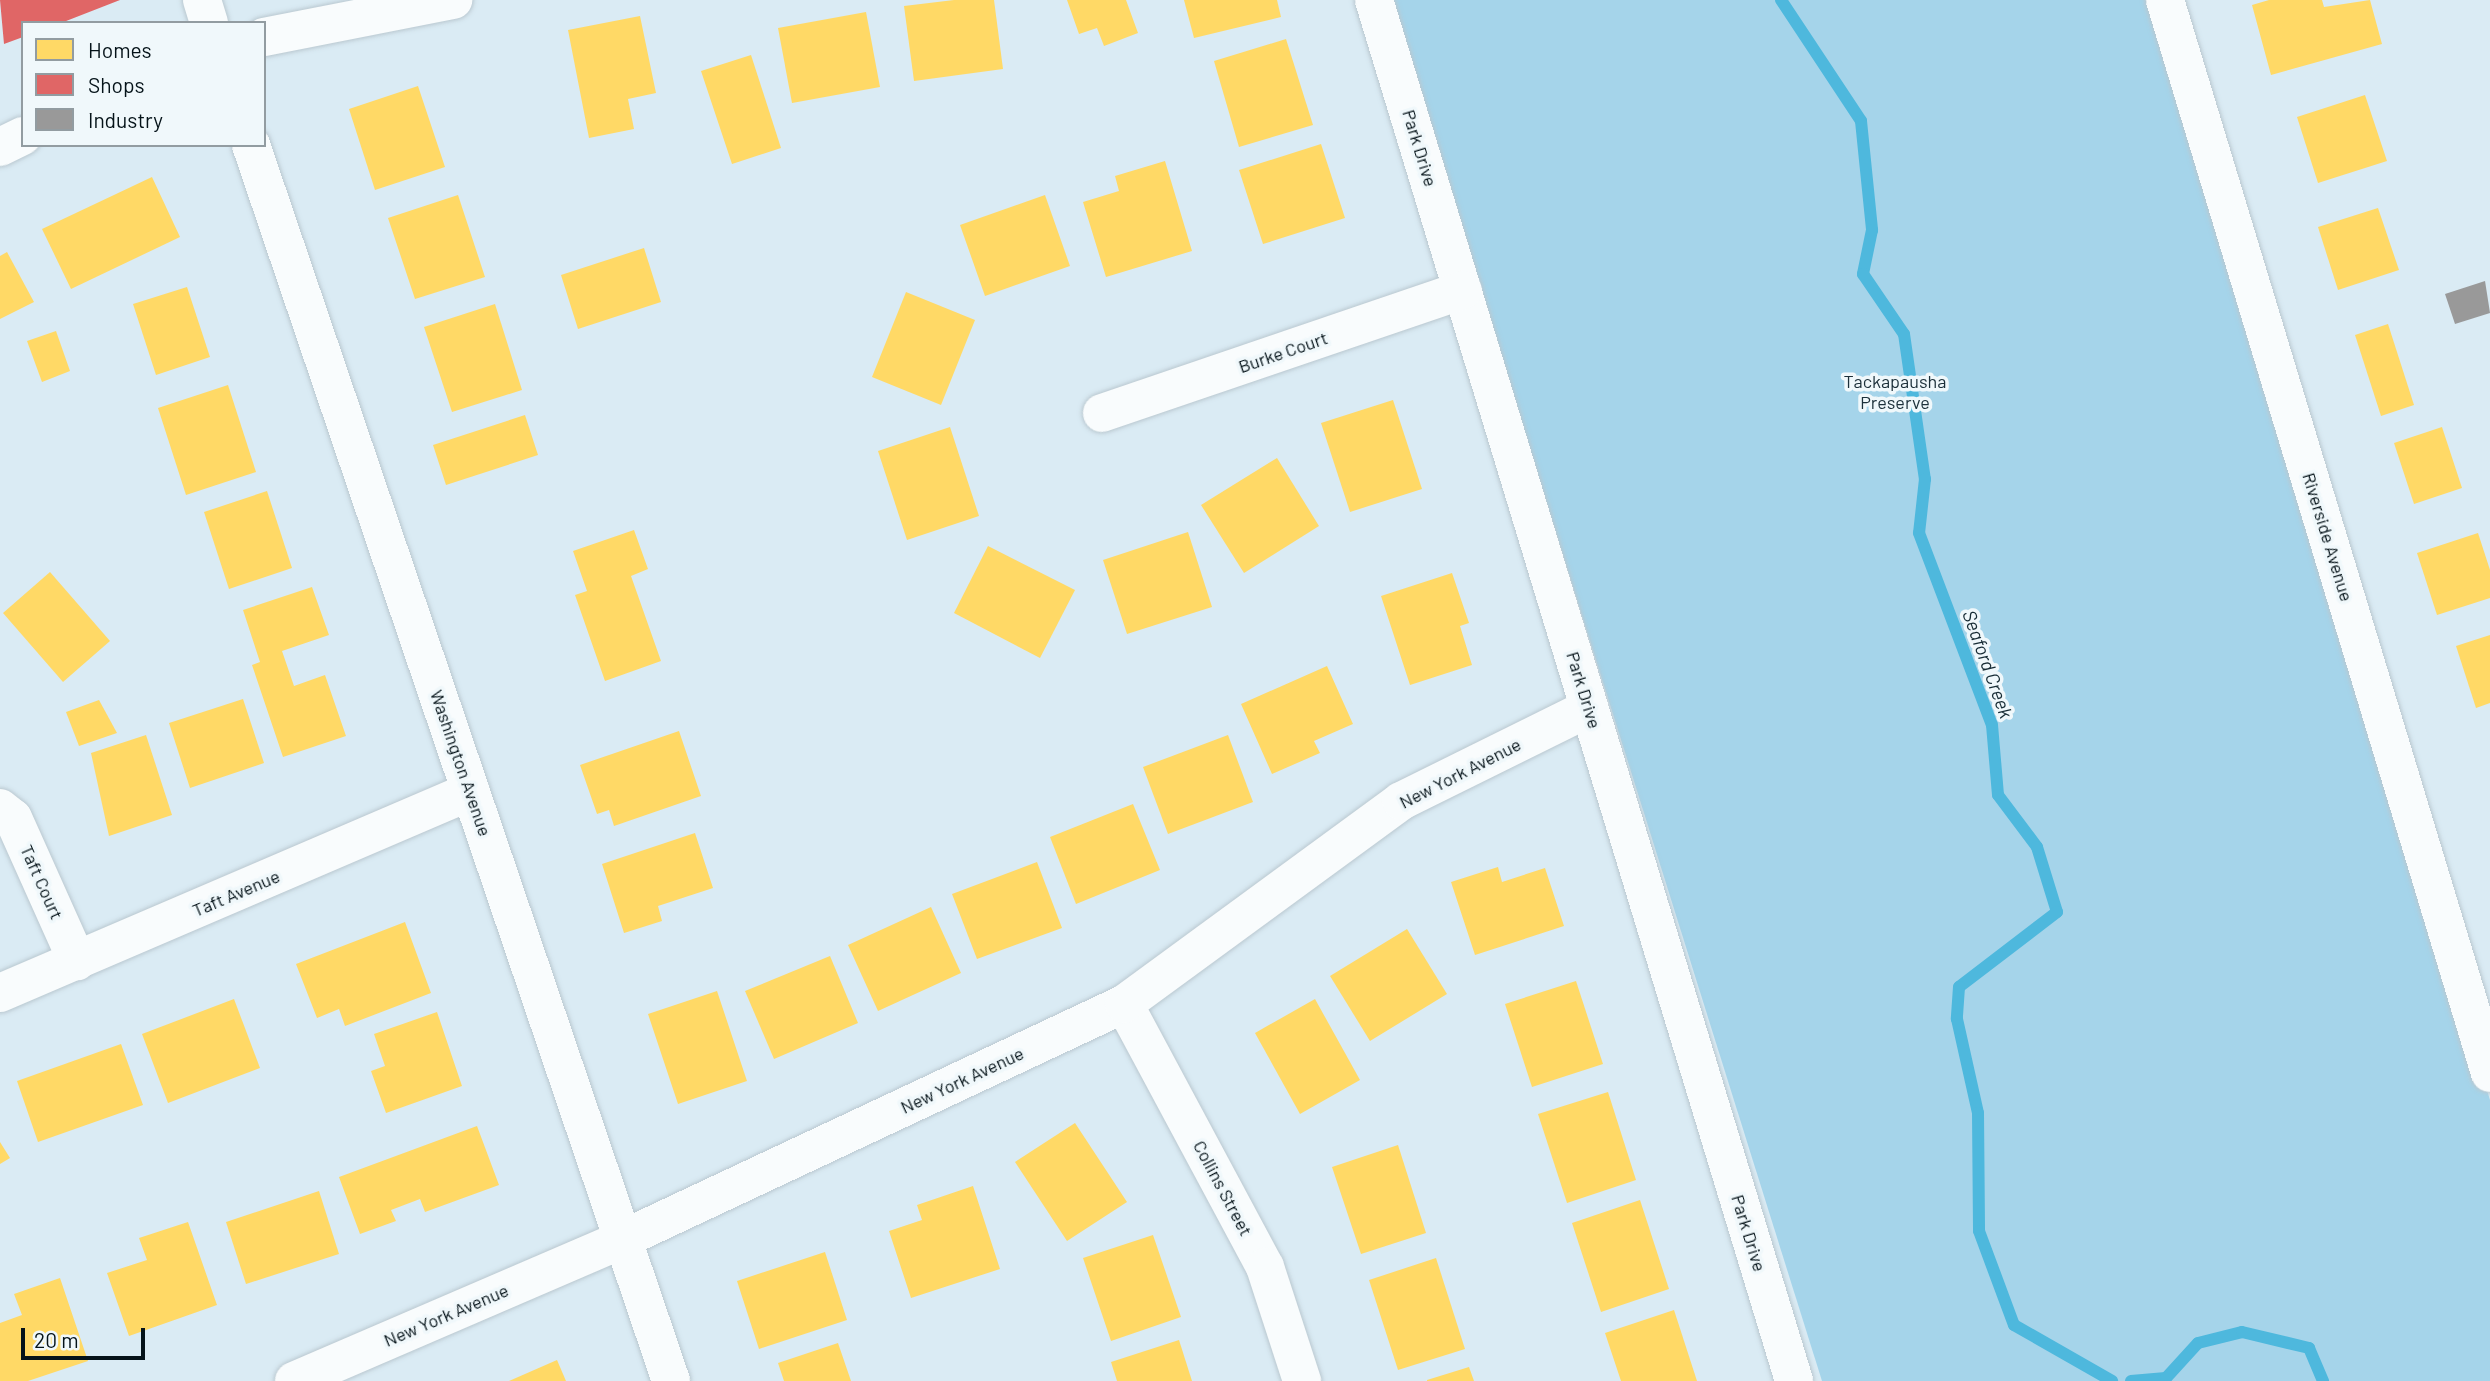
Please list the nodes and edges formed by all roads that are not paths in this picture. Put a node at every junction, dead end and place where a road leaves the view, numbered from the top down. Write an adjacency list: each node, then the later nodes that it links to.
1 (202, 0): 5 (street)
2 (453, 0): 6 (street)
3 (1374, 0): 10 (street, Park Drive)
4 (2165, 0): 18 (street, Riverside Avenue)
5 (208, 21)
6 (266, 37)
7 (21, 137): 8 (street)
8 (0, 147)
9 (252, 147): 13 (street, Washington Avenue)
10 (1463, 290): 11 (street, Burke Court); 12 (street, Park Drive)
11 (1102, 413)
12 (1589, 708): 17 (street, New York Avenue); 23 (street, Park Drive)
13 (471, 791): 15 (street, Taft Avenue); 19 (street, Washington Avenue)
14 (0, 808): 15 (street, Taft Court)
15 (77, 961): 16 (street, Taft Avenue)
16 (0, 993)
17 (1124, 1004): 19 (street, New York Avenue); 22 (street, Collins Street)
18 (2490, 1073)
19 (623, 1239): 20 (street, New York Avenue); 21 (street, Washington Avenue)
20 (294, 1381)
21 (671, 1381)
22 (1302, 1381)
23 (1794, 1381)

